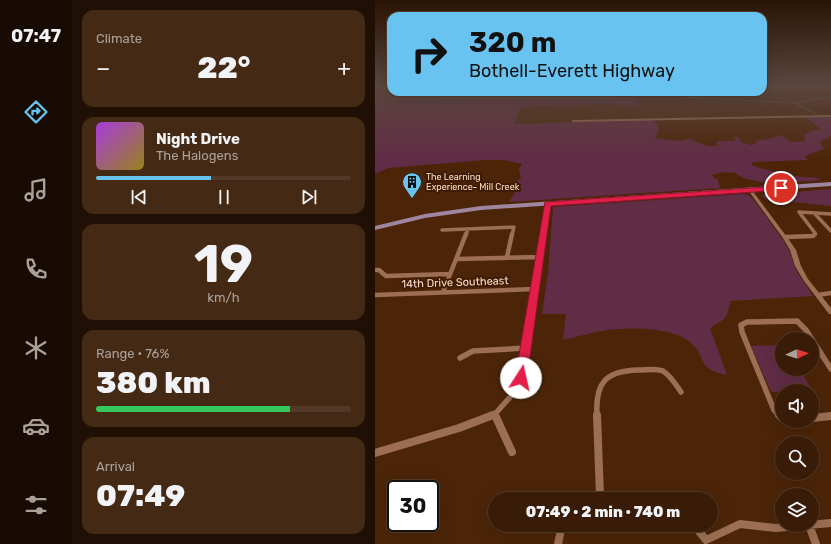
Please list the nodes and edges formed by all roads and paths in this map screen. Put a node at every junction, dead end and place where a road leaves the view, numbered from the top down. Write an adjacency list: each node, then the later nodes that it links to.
1 (831, 116): 2 (street)
2 (573, 121)
3 (831, 184): 4 (main road)
4 (750, 190): 5 (main road); 12 (street)
5 (548, 204): 8 (main road); 14 (street)
6 (814, 212): 7 (street); 11 (street); 12 (street)
7 (831, 214)
8 (375, 228)
9 (468, 229): 10 (street); 13 (street); 15 (street)
10 (442, 230)
11 (831, 231)
12 (785, 237): 22 (street)
13 (507, 257): 14 (street); 15 (street)
14 (539, 257): 18 (street)
15 (457, 259): 17 (street)
16 (375, 270): 17 (street)
17 (450, 274): 19 (street)
18 (535, 289): 19 (street, 14th Drive Southeast); 24 (street)
19 (443, 292): 21 (street, 14th Drive Southeast)
20 (831, 293): 22 (street)
21 (375, 295)
22 (818, 295): 23 (street)
23 (831, 312)
24 (526, 348): 25 (street); 29 (street)
25 (460, 358)
26 (831, 369): 28 (street)
27 (681, 392): 34 (street)
28 (775, 411)
29 (495, 414): 32 (street); 33 (street)
30 (831, 416): 31 (street)
31 (819, 417)
32 (375, 452)
33 (512, 452)
34 (600, 492)
35 (831, 524): 36 (street)
36 (819, 525)
37 (775, 528): 41 (street)
38 (561, 532): 42 (street)
39 (699, 532): 41 (street)
40 (812, 532): 43 (street)
41 (705, 542)
42 (558, 544)
43 (817, 544)

